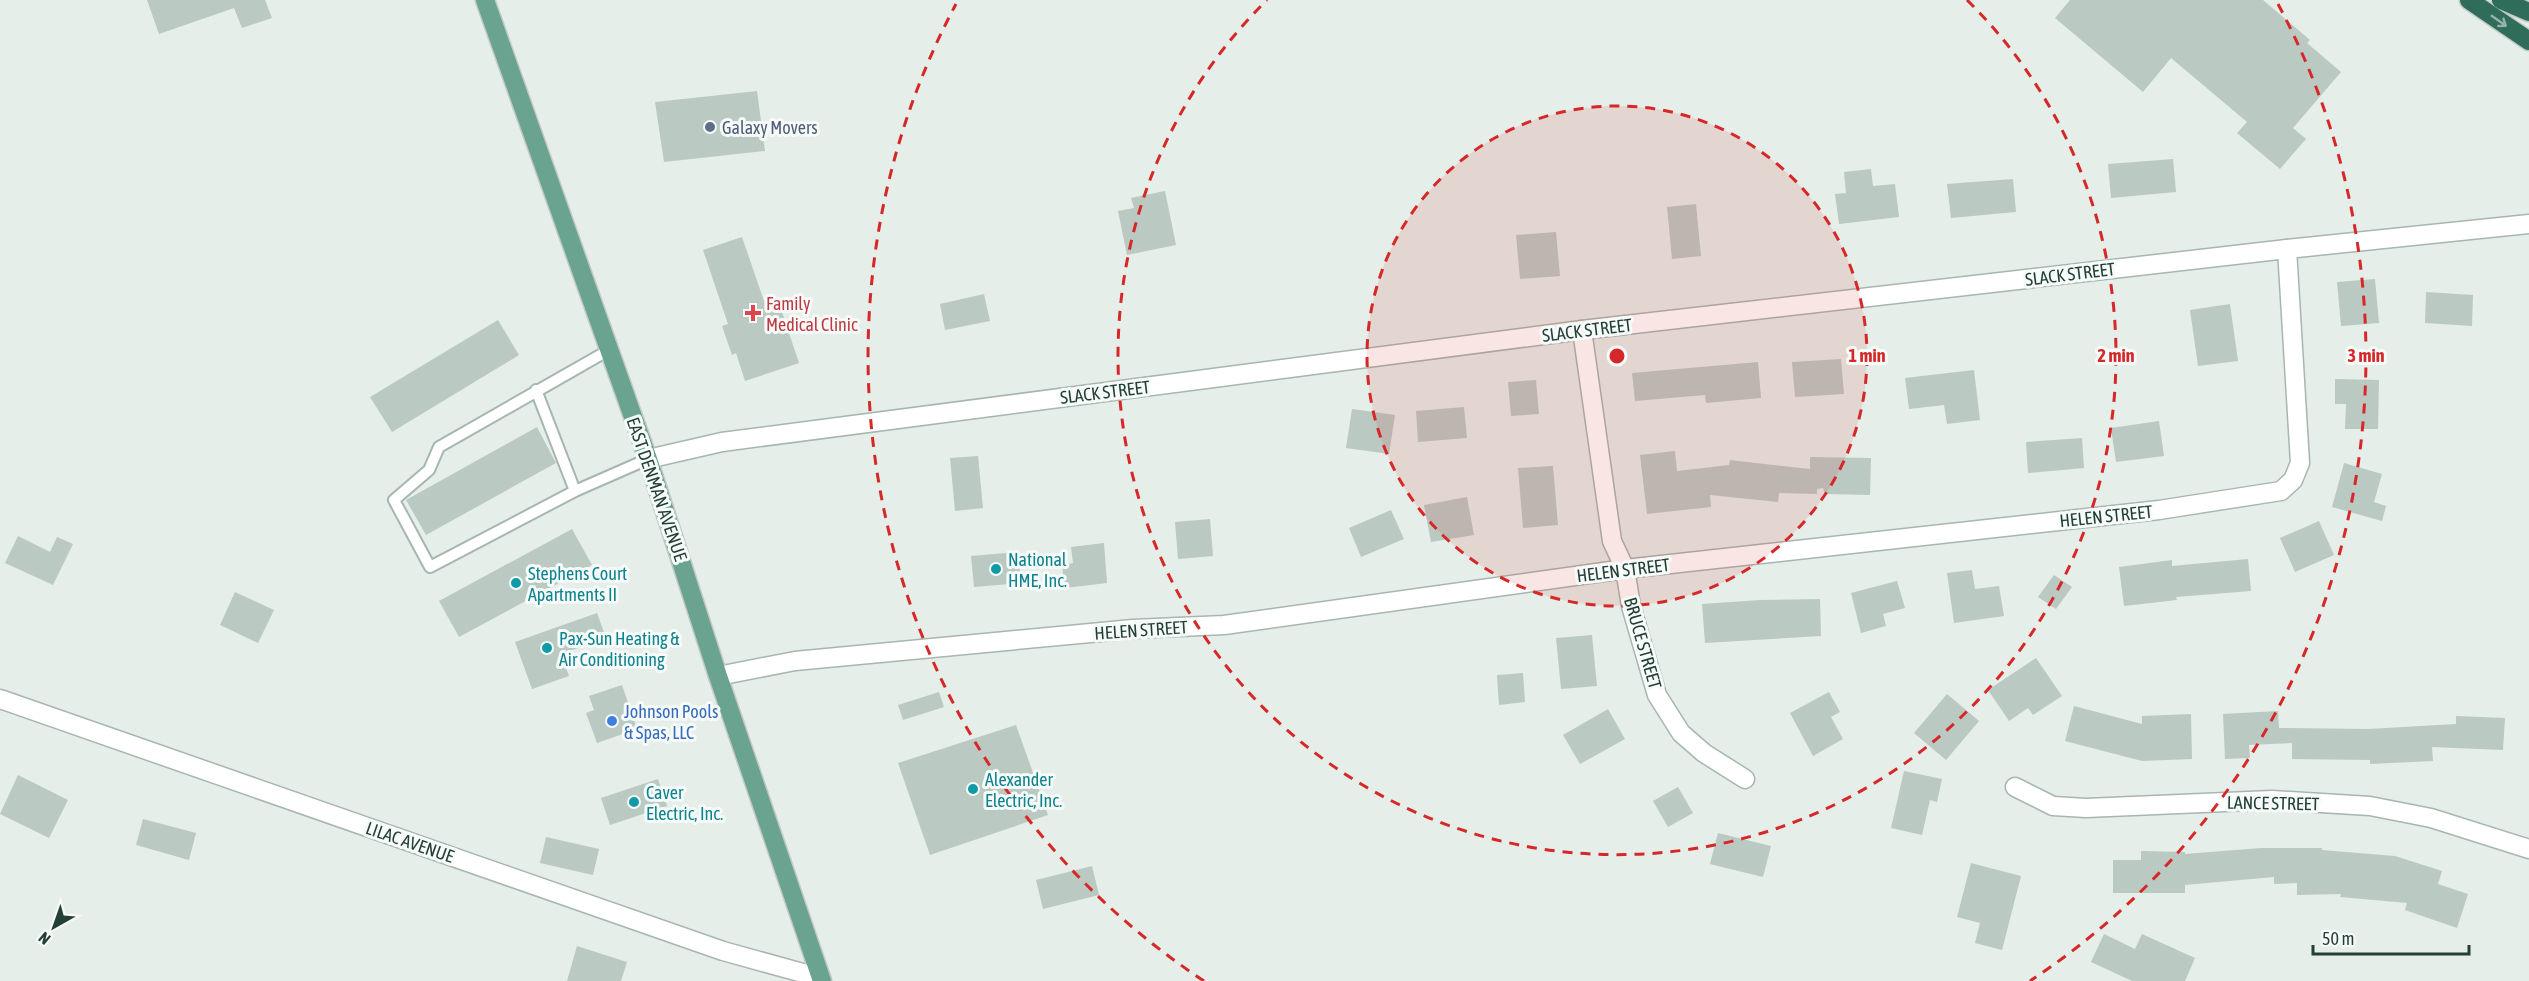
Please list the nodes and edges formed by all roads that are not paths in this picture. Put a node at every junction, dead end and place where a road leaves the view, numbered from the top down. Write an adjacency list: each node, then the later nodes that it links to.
1 (484, 0): 9 (main road, EAST DENMAN AVENUE)
2 (2469, 0): 5 (highway, one-way to 5)
3 (2501, 0): 4 (highway)
4 (2529, 12)
5 (2529, 41)
6 (2529, 224): 7 (street, SLACK STREET)
7 (2287, 249): 8 (street, SLACK STREET); 13 (street, HELEN STREET)
8 (1582, 330): 11 (street, SLACK STREET); 13 (street, BRUCE STREET)
9 (609, 350): 10 (lane); 11 (main road, EAST DENMAN AVENUE)
10 (536, 390): 12 (lane); 12 (lane)
11 (648, 459): 12 (lane); 14 (main road, EAST DENMAN AVENUE)
12 (575, 491)
13 (1625, 569): 14 (street, HELEN STREET); 16 (street, BRUCE STREET)
14 (718, 676): 19 (main road, EAST DENMAN AVENUE)
15 (0, 699): 19 (street, LILAC AVENUE)
16 (1745, 778)
17 (2015, 787): 18 (street, LANCE STREET)
18 (2529, 849)
19 (822, 980)

